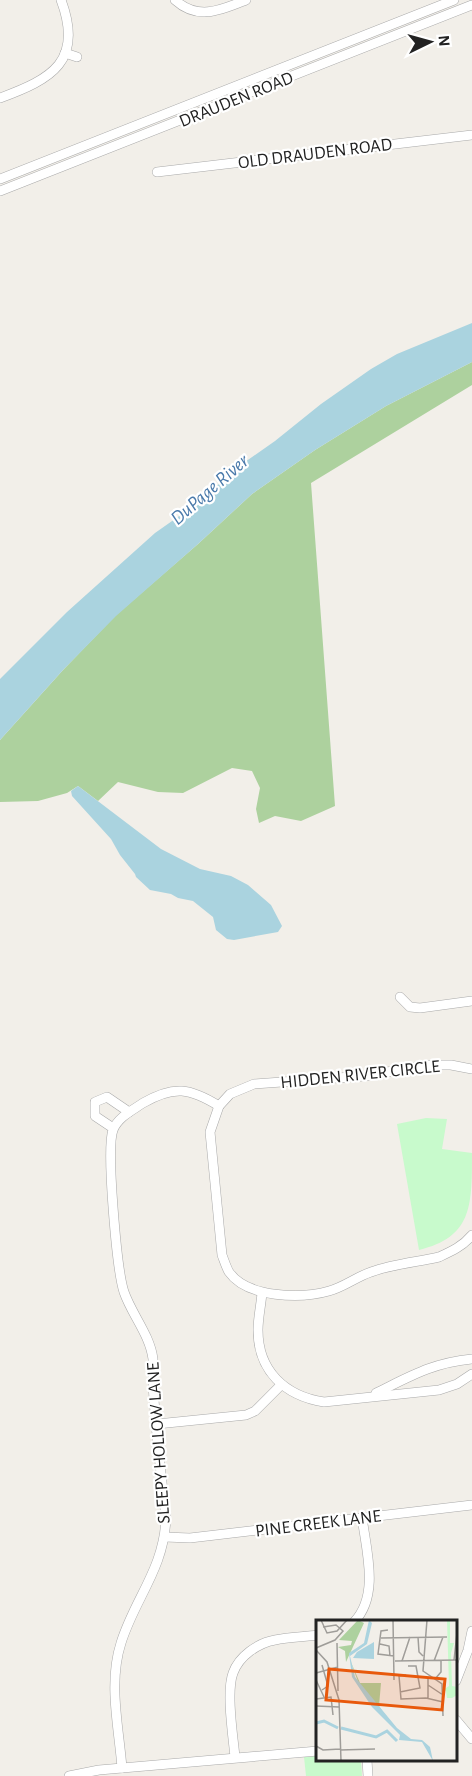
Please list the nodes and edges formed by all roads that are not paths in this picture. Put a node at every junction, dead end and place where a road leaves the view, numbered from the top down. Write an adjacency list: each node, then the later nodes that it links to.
1 (61, 0): 6 (street)
2 (175, 0): 3 (street)
3 (246, 0)
4 (454, 0): 11 (street, DRAUDEN ROAD)
5 (472, 5): 12 (street, DRAUDEN ROAD)
6 (65, 53): 7 (street); 8 (street)
7 (77, 57)
8 (0, 98)
9 (472, 135): 10 (street, OLD DRAUDEN ROAD)
10 (158, 172)
11 (0, 179)
12 (0, 191)
13 (400, 997): 14 (street)
14 (472, 1001)
15 (472, 1069): 16 (street, HIDDEN RIVER CIRCLE)
16 (219, 1106): 17 (street); 20 (street)
17 (129, 1112): 18 (street); 18 (street)
18 (113, 1128): 25 (street, SLEEPY HOLLOW LANE)
19 (472, 1235): 20 (street)
20 (262, 1293): 23 (street)
21 (472, 1359): 24 (street)
22 (472, 1374): 24 (street)
23 (281, 1385): 24 (street); 25 (street)
24 (369, 1396)
25 (157, 1424): 28 (street, SLEEPY HOLLOW LANE)
26 (472, 1505): 27 (street, PINE CREEK LANE)
27 (362, 1517): 28 (street, PINE CREEK LANE); 29 (street)
28 (165, 1537): 38 (street, SLEEPY HOLLOW LANE)
29 (356, 1620)
30 (472, 1632): 32 (street)
31 (316, 1635): 36 (street)
32 (457, 1678)
33 (457, 1721): 34 (street)
34 (472, 1739)
35 (316, 1751): 36 (street)
36 (235, 1757): 38 (street)
37 (367, 1761): 40 (street)
38 (122, 1768): 39 (street)
39 (69, 1776)
40 (368, 1776)

